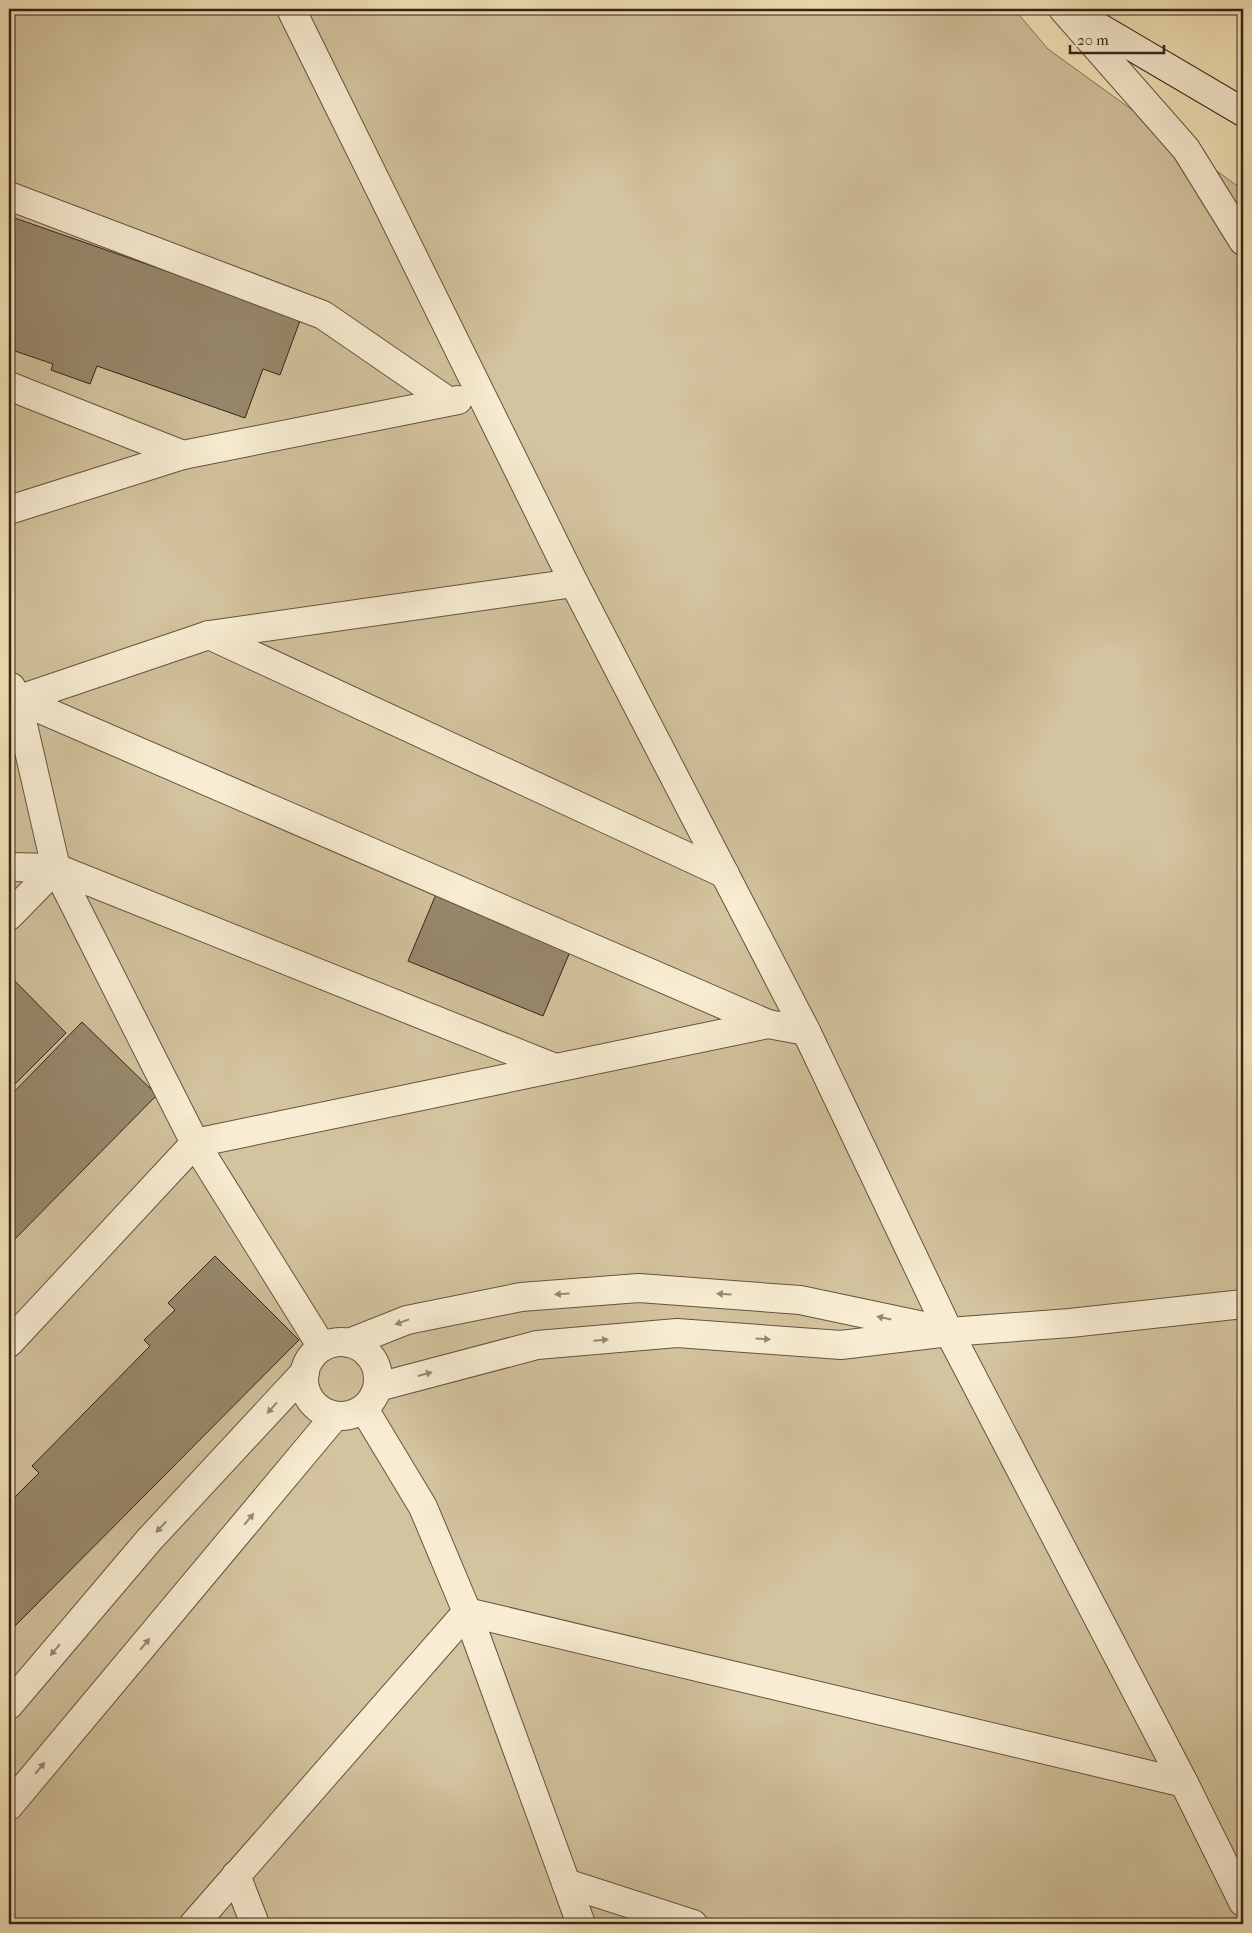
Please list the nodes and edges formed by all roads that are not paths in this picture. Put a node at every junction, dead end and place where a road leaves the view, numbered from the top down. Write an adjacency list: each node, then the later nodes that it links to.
1 (291, 9): 8 (street)
2 (1063, 9): 6 (street)
3 (1068, 9): 4 (street)
4 (1243, 112)
5 (9, 196): 9 (street)
6 (1243, 241)
7 (9, 386): 10 (street)
8 (482, 397): 9 (street); 12 (street)
9 (448, 401): 10 (street)
10 (183, 455): 11 (street)
11 (9, 510)
12 (574, 583): 13 (street); 17 (street)
13 (209, 635): 14 (street); 17 (street)
14 (12, 695): 16 (street); 19 (street)
15 (9, 867): 16 (street)
16 (56, 868): 18 (street); 21 (street); 22 (street)
17 (725, 874): 20 (street)
18 (9, 916)
19 (768, 1024): 20 (street); 21 (street)
20 (806, 1031): 24 (street)
21 (555, 1068): 22 (street)
22 (195, 1143): 25 (street); 27 (street)
23 (1243, 1304): 24 (street)
24 (949, 1332): 26 (street, one-way to 26); 29 (street, one-way to 24); 34 (street)
25 (9, 1343)
26 (349, 1343): 27 (street); 29 (street)
27 (322, 1348): 28 (street)
28 (305, 1372): 31 (street); 33 (street, one-way to 33)
29 (378, 1387): 30 (street)
30 (364, 1409): 31 (street); 32 (street)
31 (336, 1416): 35 (street, one-way to 31)
32 (467, 1612): 34 (street); 36 (street); 37 (street)
33 (9, 1704)
34 (1184, 1783): 38 (street)
35 (9, 1806)
36 (236, 1875): 39 (street); 40 (street)
37 (566, 1883): 41 (street); 42 (street)
38 (1243, 1902)
39 (194, 1924)
40 (255, 1924)
41 (581, 1924)
42 (693, 1924)

